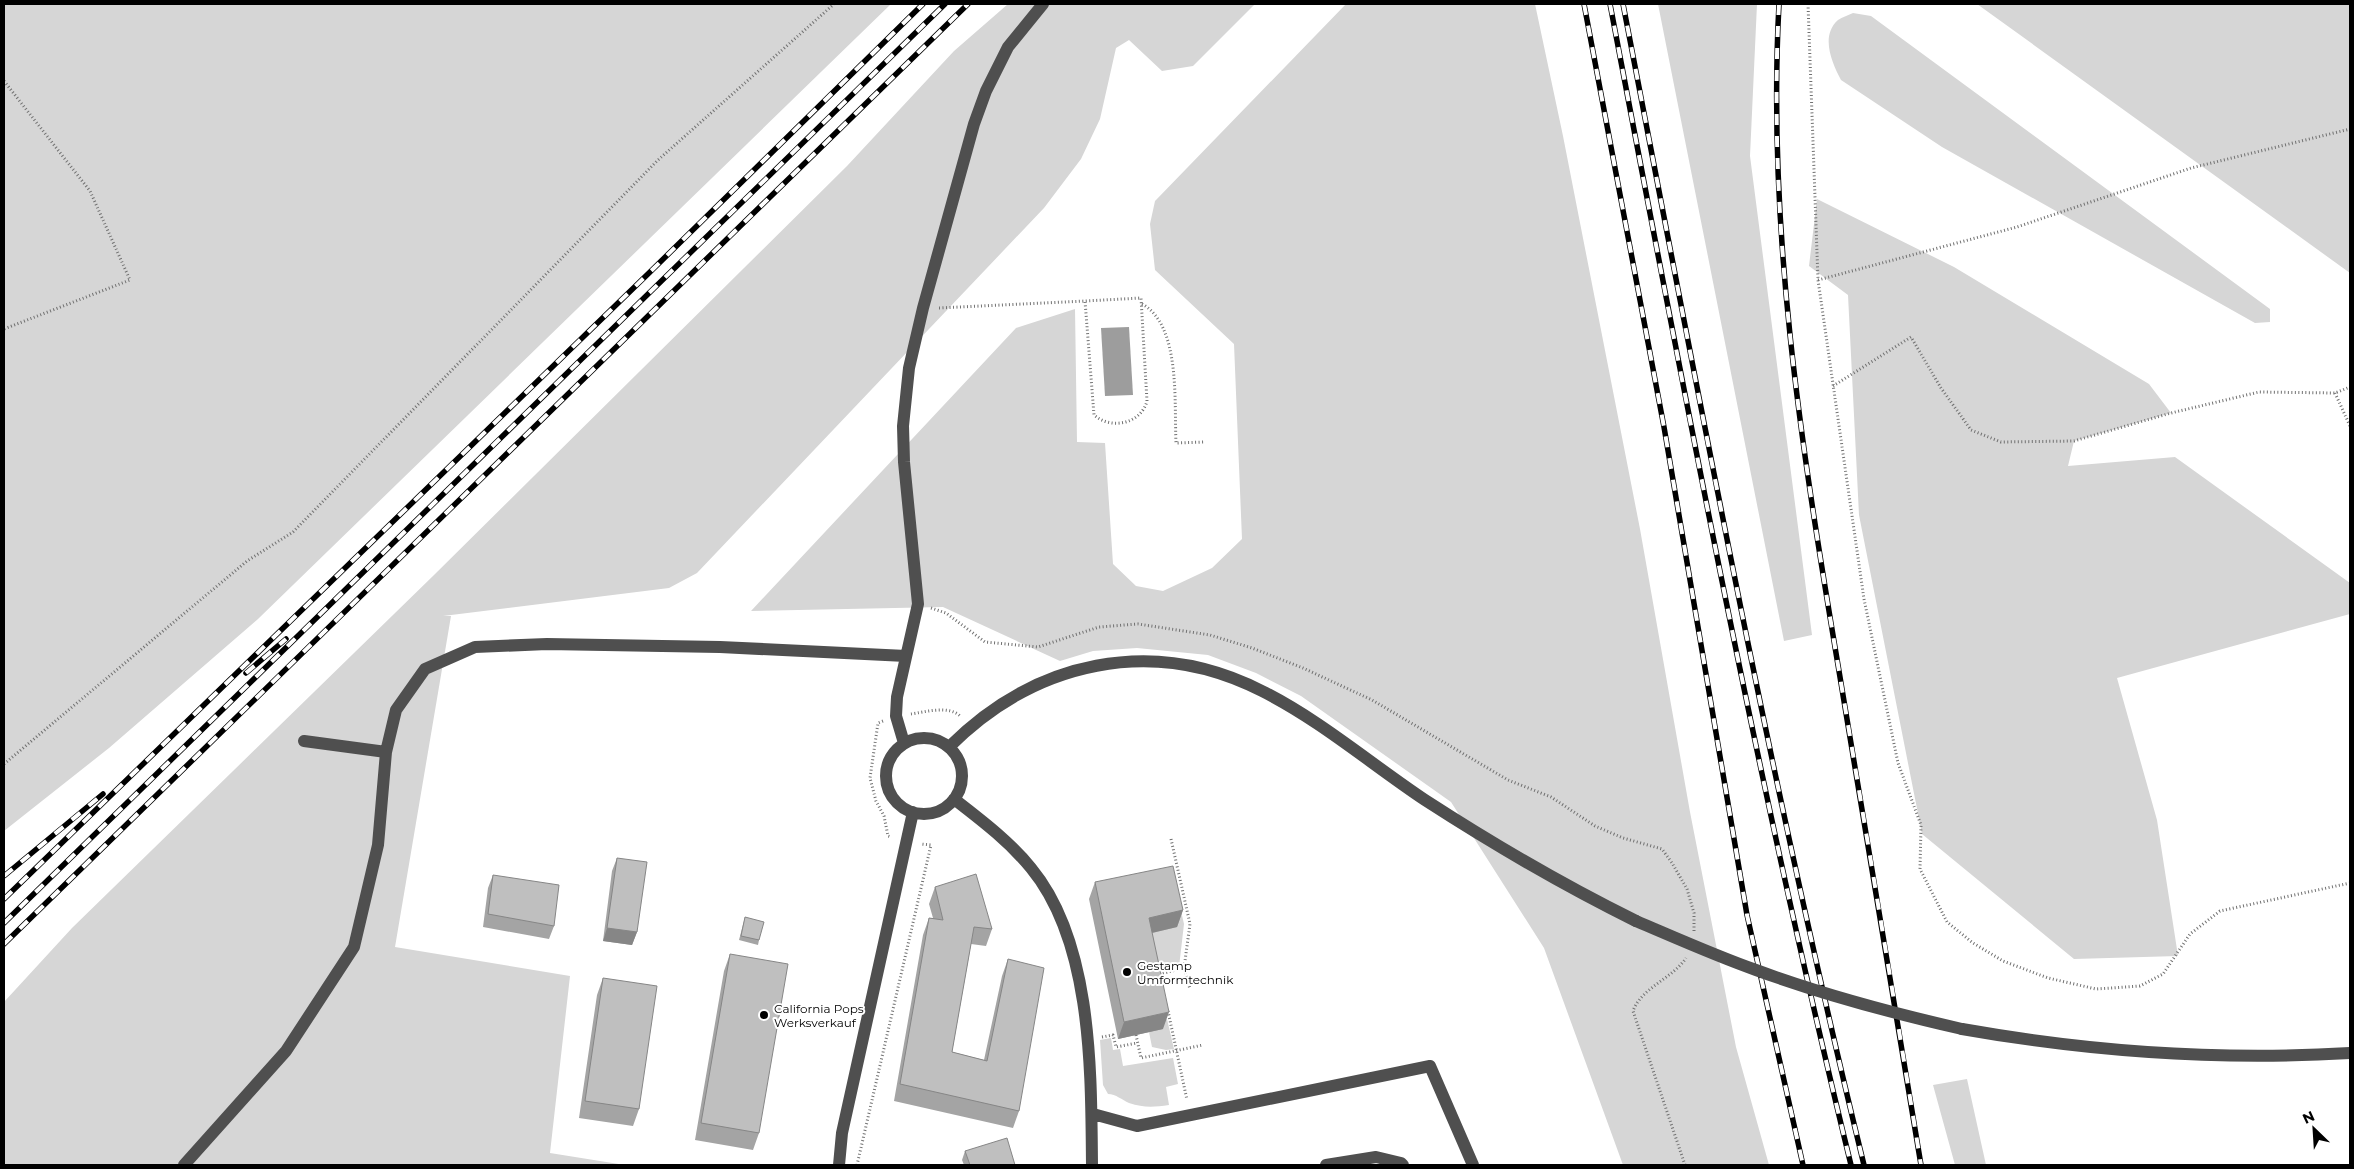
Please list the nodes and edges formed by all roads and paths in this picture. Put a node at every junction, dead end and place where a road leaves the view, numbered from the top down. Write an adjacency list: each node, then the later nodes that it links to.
1 (834, 4): 23 (path)
2 (1043, 4): 9 (street)
3 (1808, 4): 6 (path)
4 (4, 81): 10 (path)
5 (2350, 129): 6 (path)
6 (1818, 280): 11 (path)
7 (1085, 301): 8 (path); 8 (path); 9 (path)
8 (1141, 304): 15 (path)
9 (923, 308): 16 (street)
10 (4, 329)
11 (1833, 386): 13 (path); 29 (path)
12 (2350, 388): 13 (path)
13 (2335, 393): 14 (path)
14 (2350, 426)
15 (1205, 442)
16 (906, 656): 17 (street); 22 (street)
17 (896, 716): 18 (path); 20 (street); 27 (path)
18 (970, 727): 21 (street); 45 (street, bridge)
19 (304, 741): 22 (street)
20 (904, 743): 21 (street); 25 (street)
21 (949, 747): 24 (street)
22 (386, 752): 48 (street)
23 (4, 764)
24 (954, 799): 25 (street); 41 (street)
25 (913, 812): 27 (street)
26 (1171, 839): 30 (path)
27 (906, 843): 49 (street)
28 (931, 845): 50 (path)
29 (2350, 883)
30 (1185, 903): 31 (path); 32 (path)
31 (1179, 904)
32 (1184, 968): 33 (path); 34 (path)
33 (1162, 982)
34 (1190, 989)
35 (1167, 1006): 38 (path)
36 (777, 1010): 37 (path)
37 (790, 1012)
38 (1169, 1013): 39 (path); 44 (path)
39 (1160, 1015)
40 (1136, 1035): 42 (path)
41 (1086, 1040): 42 (path); 46 (street)
42 (1137, 1043): 44 (path)
43 (1203, 1045): 44 (path)
44 (1177, 1050): 47 (path)
45 (2350, 1054)
46 (1093, 1114): 47 (street); 51 (street)
47 (1191, 1115): 54 (street)
48 (184, 1165)
49 (839, 1165)
50 (857, 1165)
51 (1092, 1165)
52 (1326, 1165): 53 (street)
53 (1403, 1165)
54 (1473, 1165)

